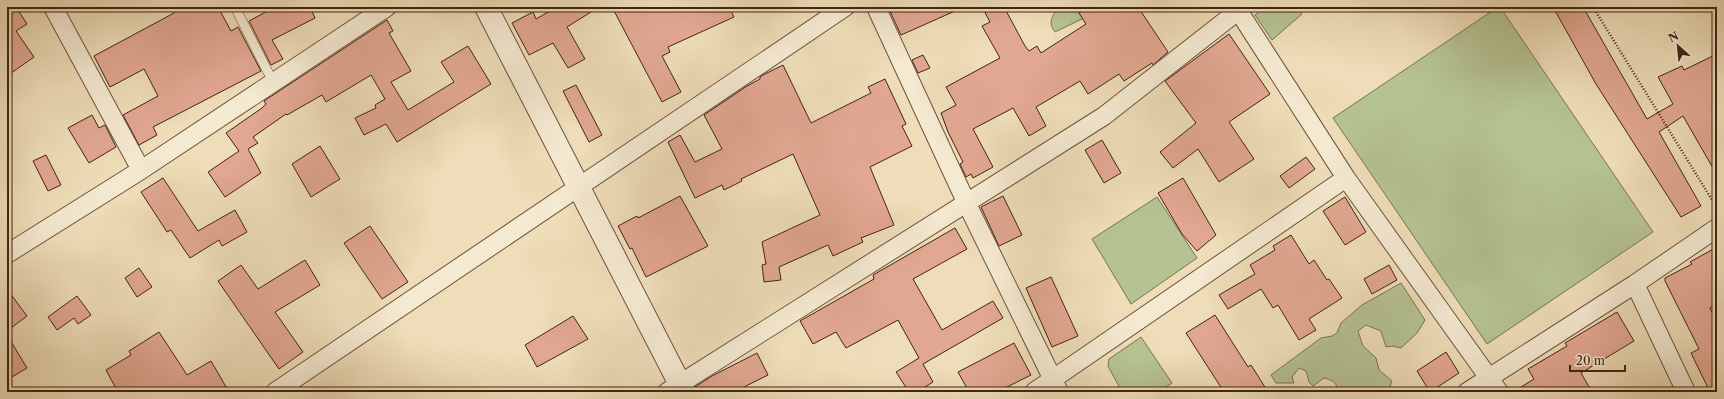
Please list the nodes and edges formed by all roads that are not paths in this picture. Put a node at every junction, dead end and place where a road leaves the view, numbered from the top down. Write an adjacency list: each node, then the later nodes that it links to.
1 (53, 7): 9 (street)
2 (235, 7): 8 (lane)
3 (387, 7): 8 (street)
4 (486, 7): 11 (street)
5 (845, 7): 11 (street)
6 (876, 7): 12 (street)
7 (1239, 8): 10 (street); 12 (street)
8 (273, 82): 9 (street)
9 (141, 170): 14 (street)
10 (1346, 178): 16 (street); 17 (street)
11 (580, 187): 18 (street); 19 (street)
12 (967, 204): 17 (street); 18 (street)
13 (1717, 228): 15 (street)
14 (7, 254)
15 (1635, 284): 16 (street); 22 (street)
16 (1494, 385): 21 (street)
17 (1056, 386): 20 (street)
18 (677, 390)
19 (275, 392)
20 (1034, 392)
21 (1467, 392)
22 (1686, 392)

